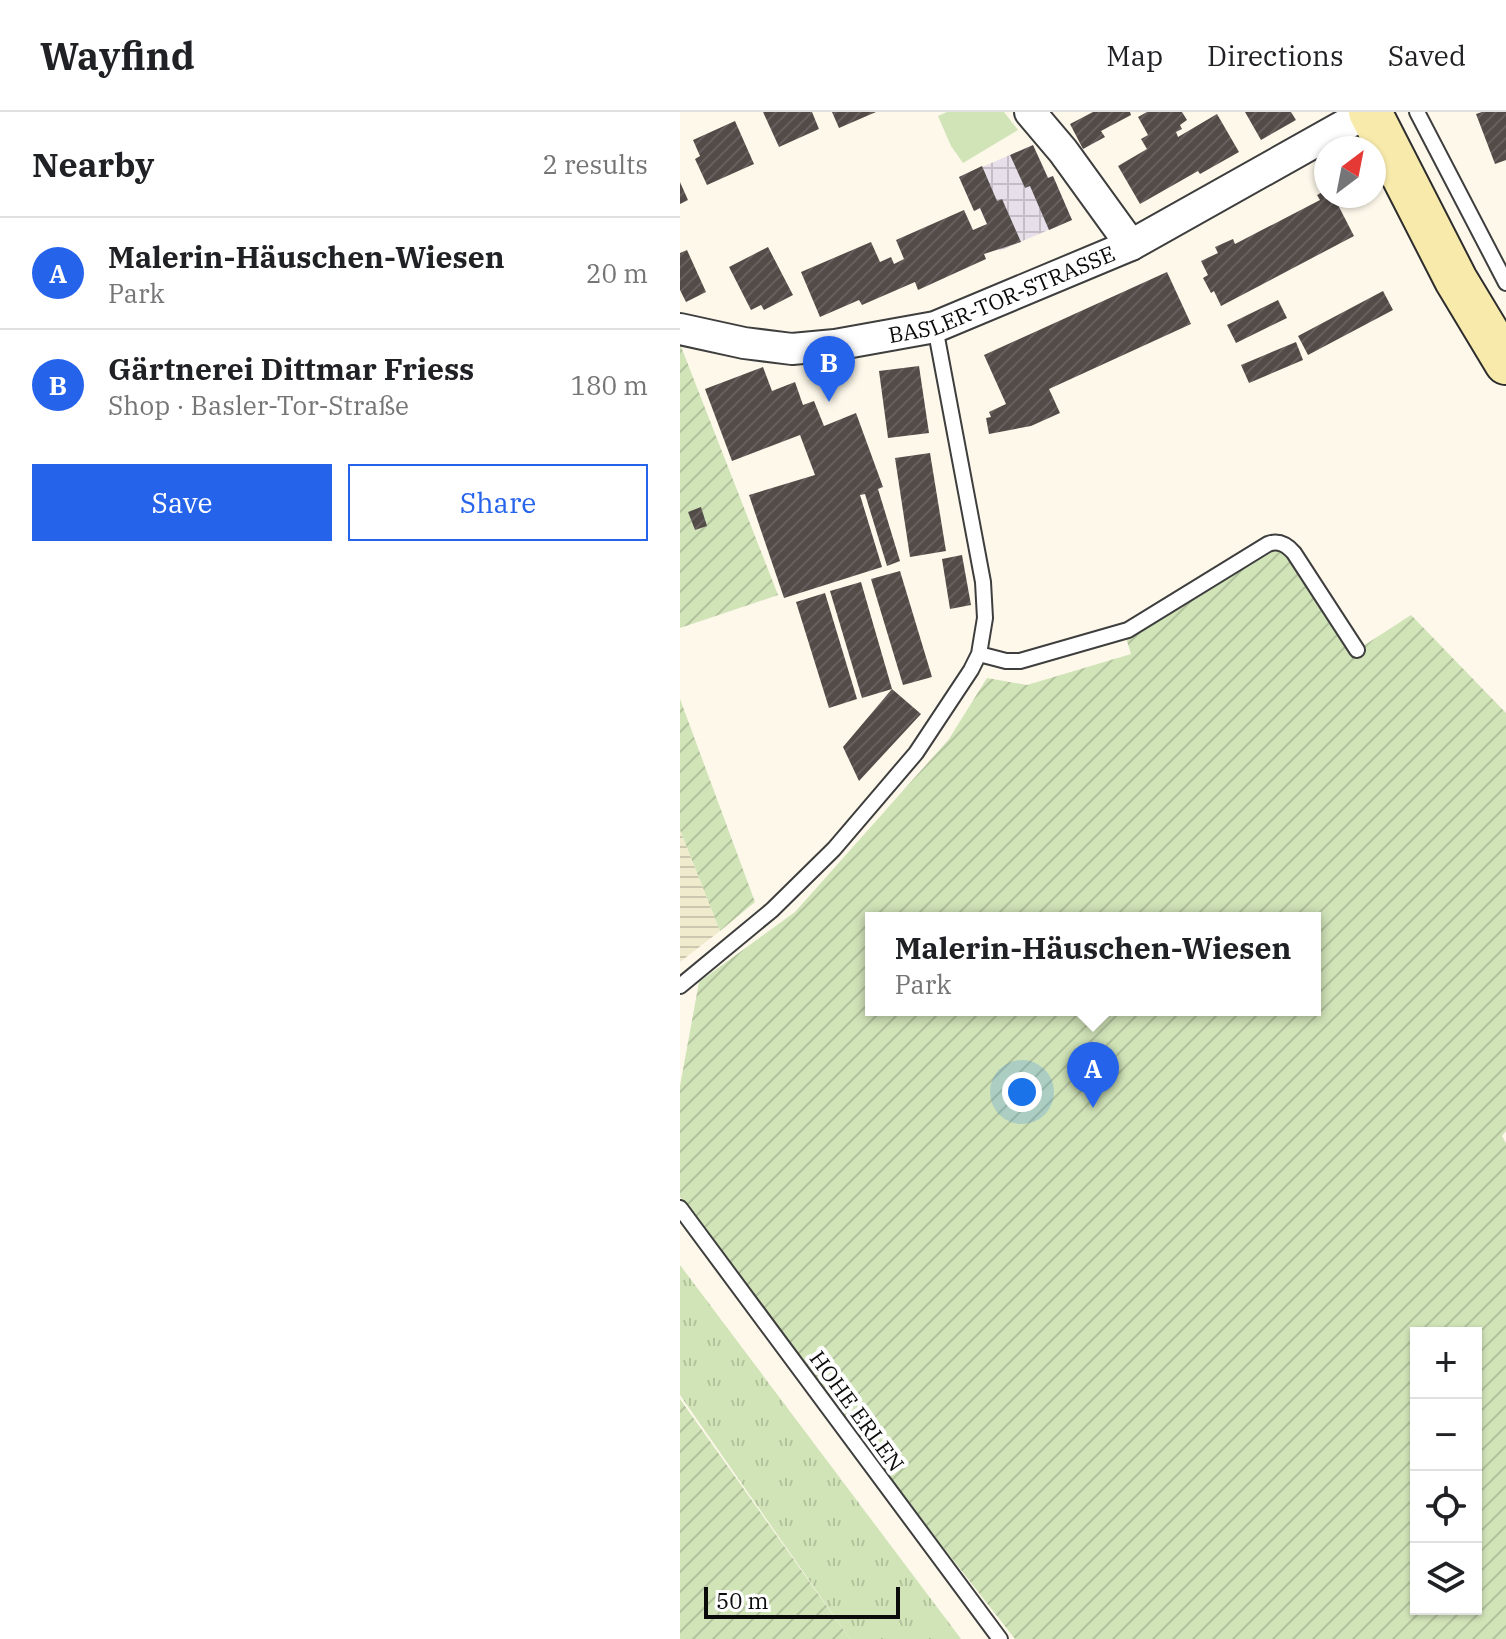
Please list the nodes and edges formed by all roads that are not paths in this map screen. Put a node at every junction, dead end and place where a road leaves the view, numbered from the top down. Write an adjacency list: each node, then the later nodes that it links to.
1 (1030, 112): 4 (street, BASLER-TOR-STRASSE)
2 (1369, 112): 4 (street, BASLER-TOR-STRASSE); 8 (main road)
3 (1417, 112): 5 (lane)
4 (1131, 245): 7 (street, BASLER-TOR-STRASSE)
5 (1506, 283)
6 (683, 324): 7 (street, BASLER-TOR-STRASSE)
7 (935, 327): 10 (lane)
8 (1506, 363)
9 (1357, 650): 10 (lane)
10 (979, 654): 11 (lane)
11 (680, 986)
12 (680, 1208): 13 (lane, HOHE ERLEN)
13 (1000, 1639)

